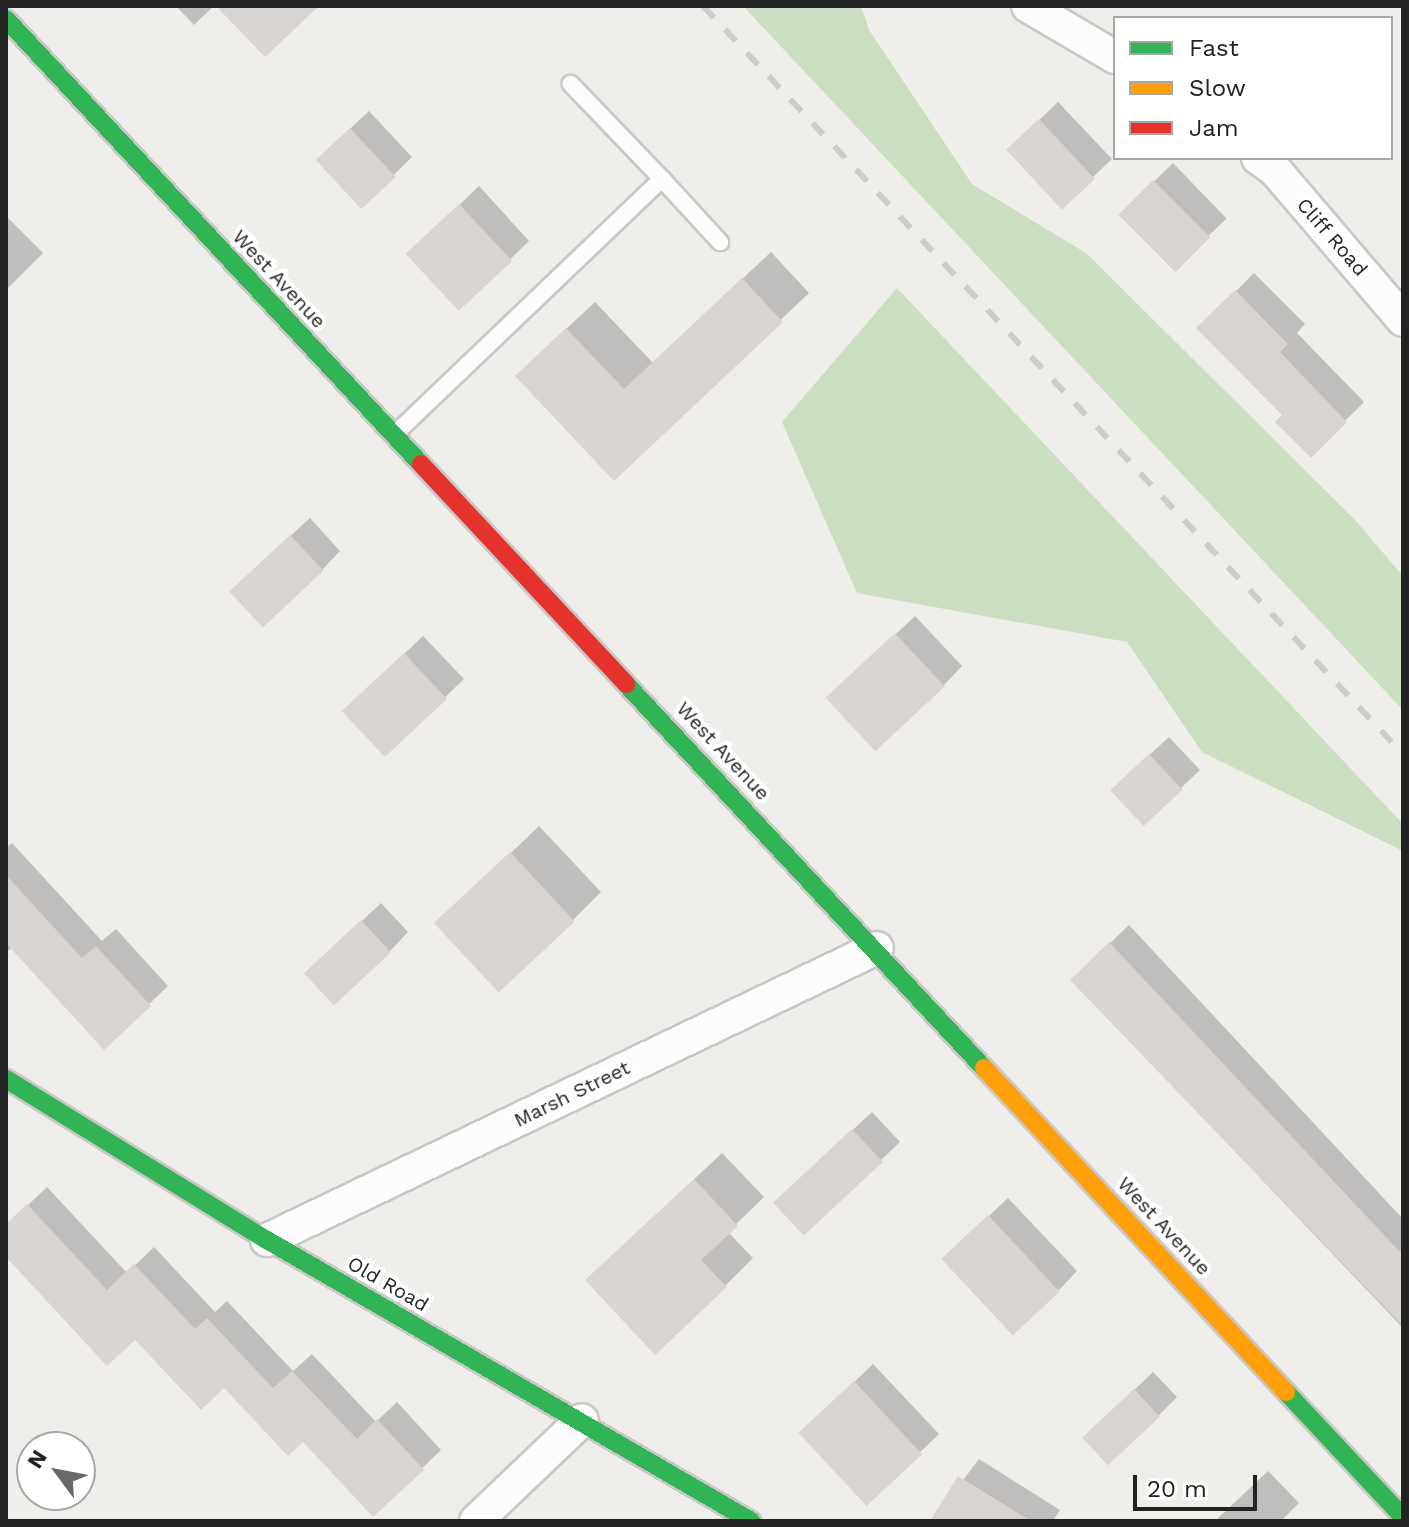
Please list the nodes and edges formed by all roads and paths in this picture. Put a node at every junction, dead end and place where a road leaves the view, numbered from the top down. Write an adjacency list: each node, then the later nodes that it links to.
1 (1028, 6): 3 (street)
2 (6, 19): 9 (street, West Avenue)
3 (1113, 56)
4 (571, 84): 6 (lane)
5 (1261, 160): 8 (street, Cliff Road)
6 (662, 179): 7 (lane); 9 (lane)
7 (720, 242)
8 (1403, 320)
9 (395, 434): 10 (street, West Avenue)
10 (877, 948): 12 (street, Marsh Street); 14 (street, West Avenue)
11 (7, 1082): 12 (street, Old Road)
12 (267, 1240): 13 (street, Old Road)
13 (582, 1420): 15 (street); 16 (street, Old Road)
14 (1403, 1517)
15 (476, 1521)
16 (751, 1521)

